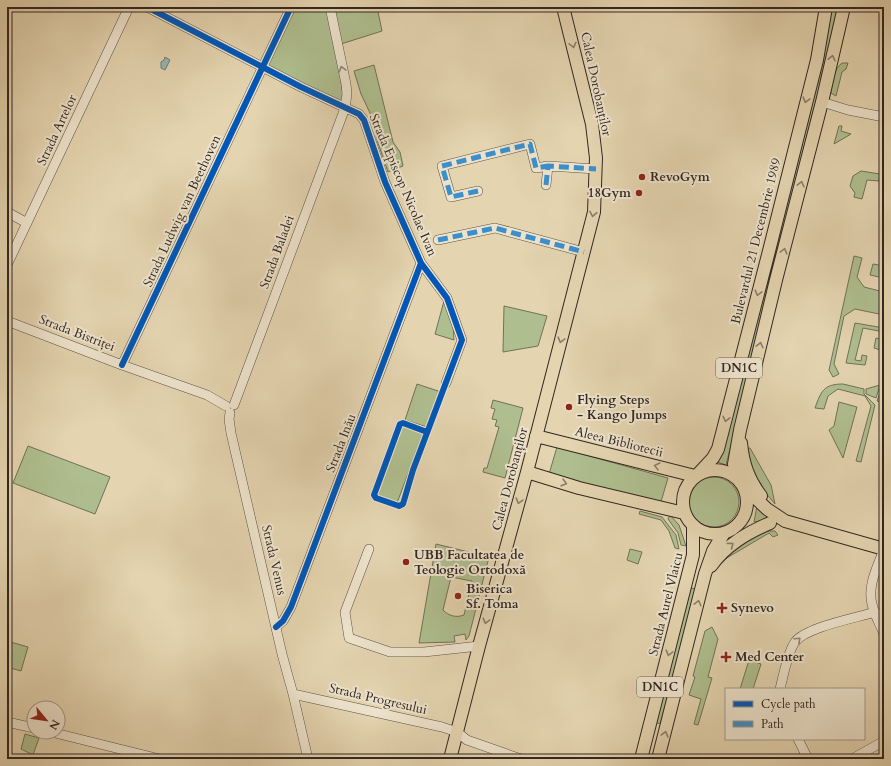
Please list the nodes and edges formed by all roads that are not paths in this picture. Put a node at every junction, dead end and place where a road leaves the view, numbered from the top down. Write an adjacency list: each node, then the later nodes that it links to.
1 (129, 7): 17 (street, Strada Artelor)
2 (147, 7): 8 (street, Strada Episcop Nicolae Ivan)
3 (291, 7): 8 (street, Strada Ludwig van Beethoven)
4 (330, 7): 10 (street, Strada Baladei, one-way to 4)
5 (563, 7): 13 (main road, Calea Dorobanților, one-way to 13)
6 (826, 7): 29 (main road, Bulevardul 21 Decembrie 1989 / DN1C, one-way to 29)
7 (844, 7): 9 (main road, DN1C, one-way to 7)
8 (262, 66): 10 (street, Strada Episcop Nicolae Ivan); 23 (street, Strada Ludwig van Beethoven)
9 (822, 102): 11 (street); 26 (main road, DN1C, one-way to 9)
10 (345, 108): 20 (street, Strada Episcop Nicolae Ivan); 25 (street, Strada Baladei)
11 (884, 117)
12 (548, 166): 13 (street); 14 (street); 15 (street)
13 (596, 168): 19 (main road, Calea Dorobanților, one-way to 19)
14 (546, 185)
15 (478, 191)
16 (7, 212): 17 (street)
17 (27, 223): 21 (street, Strada Artelor)
18 (438, 240): 19 (street)
19 (584, 252): 27 (main road, Calea Dorobanților, one-way to 27)
20 (421, 263): 24 (street, Strada Episcop Nicolae Ivan); 39 (street, Strada Inău)
21 (7, 265)
22 (7, 320): 23 (street, Strada Bistriței)
23 (122, 365): 25 (street, Strada Bistriței)
24 (446, 383)
25 (230, 408): 39 (street, Strada Venus)
26 (740, 430): 30 (main road, DN1C); 32 (main road)
27 (536, 436): 28 (main road, Calea Dorobanților); 29 (main road, Aleea Bibliotecii, one-way to 27)
28 (527, 472): 31 (main road, one-way to 31); 41 (main road, Calea Dorobanților, one-way to 41)
29 (696, 475): 30 (main road); 31 (main road, DN1C)
30 (739, 481): 32 (main road); 34 (main road, DN1C)
31 (684, 513): 33 (main road)
32 (778, 521): 34 (main road); 36 (main road); 37 (main road, one-way to 32)
33 (693, 525): 34 (main road); 56 (main road, Strada Aurel Vlaicu / DN1C, one-way to 56)
34 (726, 532): 37 (main road, DN1C)
35 (369, 549): 41 (street)
36 (884, 549): 38 (street)
37 (706, 574): 57 (main road, DN1C, one-way to 37)
38 (875, 612): 40 (street); 42 (street, one-way to 38)
39 (276, 627): 43 (street, Strada Venus)
40 (884, 634)
41 (479, 646): 46 (main road, Calea Dorobanților)
42 (780, 688)
43 (293, 694): 46 (street, Strada Progresului); 53 (street, Strada Venus)
44 (7, 722): 45 (street)
45 (26, 726)
46 (457, 732): 54 (main road, Calea Dorobanților); 55 (street, Strada Progresului)
47 (66, 736): 50 (street)
48 (798, 740): 58 (street)
49 (884, 741): 59 (street)
50 (120, 750): 51 (street); 52 (street)
51 (117, 759)
52 (160, 759)
53 (308, 759)
54 (450, 759)
55 (521, 759)
56 (641, 759)
57 (658, 759)
58 (808, 759)
59 (852, 759)

